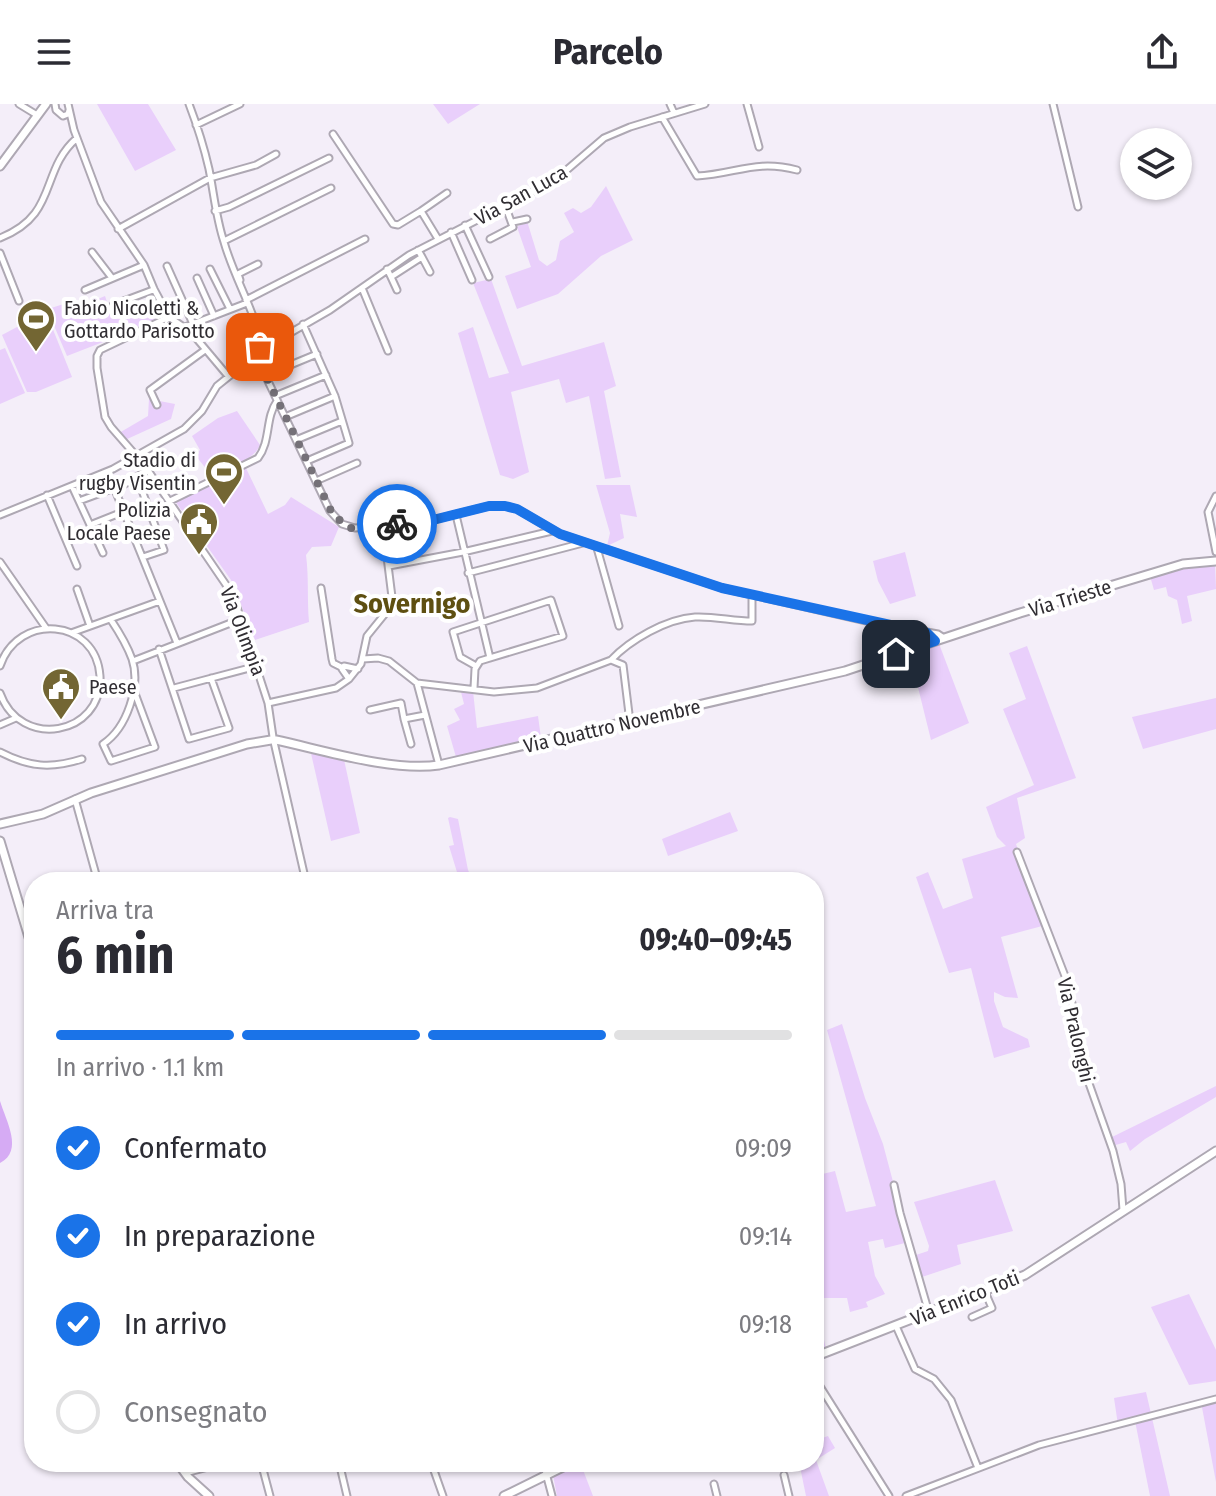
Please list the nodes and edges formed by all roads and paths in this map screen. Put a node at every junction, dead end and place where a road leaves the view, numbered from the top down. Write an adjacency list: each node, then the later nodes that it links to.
1 (19, 104): 11 (street)
2 (189, 104): 13 (street)
3 (240, 104): 13 (street)
4 (670, 104): 10 (street)
5 (705, 104): 10 (street, Via San Luca)
6 (747, 104): 17 (street)
7 (1053, 104): 26 (street)
8 (68, 105): 9 (street); 14 (street)
9 (54, 108): 11 (main road); 11 (street); 14 (street)
10 (674, 113): 12 (street, Via San Luca)
11 (39, 114): 20 (main road)
12 (662, 117): 21 (street); 25 (street, Via San Luca)
13 (196, 125): 22 (street)
14 (73, 128): 16 (street)
15 (333, 134): 28 (street)
16 (77, 138): 32 (street); 34 (street)
17 (759, 147)
18 (276, 154): 22 (street)
19 (329, 158): 27 (street)
20 (0, 166)
21 (797, 170)
22 (210, 178): 27 (street); 32 (street)
23 (331, 188): 38 (street)
24 (447, 193): 28 (street)
25 (505, 205): 30 (street); 31 (street, Via San Luca)
26 (1078, 207)
27 (215, 211): 38 (street)
28 (421, 211): 36 (street)
29 (527, 219): 30 (street)
30 (513, 222): 37 (street)
31 (465, 225): 33 (street, Via San Luca); 50 (street, Via San Luca)
32 (118, 229): 44 (street)
33 (451, 232): 36 (street, Via San Luca); 53 (street, Via San Luca)
34 (0, 238)
35 (365, 239): 59 (street)
36 (438, 239): 39 (street, Via San Luca)
37 (490, 239)
38 (223, 241): 59 (street)
39 (418, 250): 42 (street); 47 (street, Via San Luca)
40 (92, 252): 51 (street)
41 (0, 253): 58 (street)
42 (422, 257): 48 (street); 49 (street)
43 (258, 264): 59 (street)
44 (144, 265): 51 (street); 55 (street)
45 (167, 266): 64 (street)
46 (210, 269): 61 (street)
47 (387, 269): 49 (street); 54 (street, Via San Luca)
48 (430, 272)
49 (391, 277): 57 (street)
50 (489, 277)
51 (112, 278): 56 (street)
52 (197, 278): 62 (street)
53 (472, 280)
54 (362, 288): 65 (street, Via San Luca); 69 (street)
55 (154, 289): 60 (street); 63 (street)
56 (85, 290)
57 (397, 290)
58 (19, 301)
59 (247, 301): 61 (street); 67 (street)
60 (113, 305)
61 (230, 309): 62 (street)
62 (214, 316): 64 (street)
63 (169, 317): 66 (street); 80 (street)
64 (193, 324): 66 (street)
65 (303, 324): 67 (street, Via San Luca); 70 (street)
66 (184, 327): 68 (street)
67 (260, 348): 71 (street); 73 (street, Via San Luca)
68 (205, 350): 73 (street); 76 (street)
69 (388, 351)
70 (317, 354): 71 (street); 72 (street)
71 (266, 375): 75 (street)
72 (326, 375): 74 (street); 75 (street)
73 (228, 376): 80 (street)
74 (335, 396): 77 (street); 78 (street)
75 (276, 398): 77 (street); 91 (street)
76 (157, 405)
77 (285, 417): 79 (street)
78 (342, 421): 79 (street); 81 (street)
79 (296, 440): 81 (street)
80 (137, 456): 83 (street, Via Olimpia); 86 (street)
81 (307, 461): 85 (street)
82 (357, 463): 85 (street)
83 (148, 470): 84 (street); 91 (street, Via Olimpia)
84 (137, 477): 87 (street); 103 (street)
85 (316, 481): 96 (street)
86 (72, 486): 88 (street); 90 (street)
87 (114, 486): 90 (street); 92 (street)
88 (47, 495): 93 (street); 106 (street)
89 (1216, 496): 101 (street)
90 (79, 501): 95 (street)
91 (170, 501): 113 (street, Via Olimpia)
92 (125, 511): 95 (street); 103 (street)
93 (0, 515)
94 (456, 515): 96 (street); 97 (street); 100 (street)
95 (90, 525): 102 (street)
96 (383, 525): 107 (street)
97 (553, 531): 98 (street); 100 (street)
98 (584, 543): 99 (street); 108 (street)
99 (597, 548): 111 (street); 117 (street)
100 (463, 552): 107 (street); 108 (street)
101 (1216, 552)
102 (103, 553)
103 (143, 557): 112 (street)
104 (1216, 561): 120 (main road, Via Trieste)
105 (0, 562): 118 (street)
106 (77, 566)
107 (389, 566): 124 (street)
108 (468, 573): 115 (street)
109 (321, 588): 130 (street)
110 (77, 589): 116 (street)
111 (752, 595): 120 (street); 125 (street)
112 (160, 601): 114 (street); 121 (street)
113 (241, 619): 121 (street); 128 (street, Via Olimpia)
114 (111, 620): 116 (street); 126 (street)
115 (480, 621): 123 (street); 123 (street); 129 (street)
116 (91, 626): 119 (street)
117 (619, 626)
118 (46, 628): 119 (street); 127 (street)
119 (70, 633): 142 (street)
120 (940, 640): 144 (main road, Via Quattro Novembre)
121 (177, 643): 122 (street)
122 (159, 649): 126 (street); 136 (street)
123 (490, 658): 129 (street)
124 (363, 659): 131 (street); 134 (street)
125 (611, 660): 137 (street); 144 (street)
126 (133, 661): 135 (street)
127 (0, 666)
128 (257, 666): 132 (street); 139 (street, Via Olimpia)
129 (476, 666): 137 (street)
130 (343, 668): 131 (street); 133 (street)
131 (358, 669): 133 (street)
132 (211, 678): 136 (street); 136 (street)
133 (349, 679): 139 (street)
134 (417, 683): 137 (street); 141 (street)
135 (133, 688): 135 (street)
136 (174, 688)
137 (474, 688)
138 (0, 693): 142 (street)
139 (268, 703): 146 (street, Via Olimpia)
140 (370, 710): 143 (street)
141 (425, 715): 143 (street); 150 (street)
142 (16, 718): 145 (street)
143 (404, 719): 147 (street)
144 (630, 722): 150 (main road, Via Quattro Novembre)
145 (0, 725)
146 (273, 740): 150 (main road, Via Quattro Novembre); 151 (main road, Via Quattro Novembre); 156 (street, Via Olimpia)
147 (411, 744)
148 (0, 752): 149 (street)
149 (82, 759)
150 (439, 765)
151 (75, 799): 152 (main road, Via Quattro Novembre); 155 (street)
152 (0, 824)
153 (1, 846): 157 (main road)
154 (1017, 852): 160 (street, Via Pralonghi)
155 (95, 872)
156 (304, 872)
157 (24, 921)
158 (1216, 1151): 160 (main road, Via Enrico Toti)
159 (894, 1185): 162 (street)
160 (1123, 1210): 161 (main road, Via Enrico Toti)
161 (985, 1292): 162 (main road, Via Enrico Toti); 163 (street)
162 (929, 1313): 164 (main road, Via Enrico Toti)
163 (972, 1317)
164 (896, 1326): 165 (main road, Via Enrico Toti); 168 (street)
165 (824, 1353)
166 (824, 1393): 187 (street)
167 (1216, 1399): 168 (street)
168 (978, 1468): 188 (street)
169 (189, 1472): 175 (street)
170 (264, 1472): 180 (street)
171 (341, 1472): 181 (street)
172 (435, 1472): 182 (street)
173 (546, 1472): 176 (street)
174 (553, 1472): 176 (main road)
175 (185, 1473): 179 (main road)
176 (547, 1475): 183 (main road); 184 (street)
177 (784, 1475): 186 (street)
178 (714, 1484): 185 (street)
179 (209, 1496)
180 (270, 1496)
181 (347, 1496)
182 (443, 1496)
183 (504, 1496)
184 (552, 1496)
185 (717, 1496)
186 (789, 1496)
187 (889, 1496)
188 (906, 1496)

